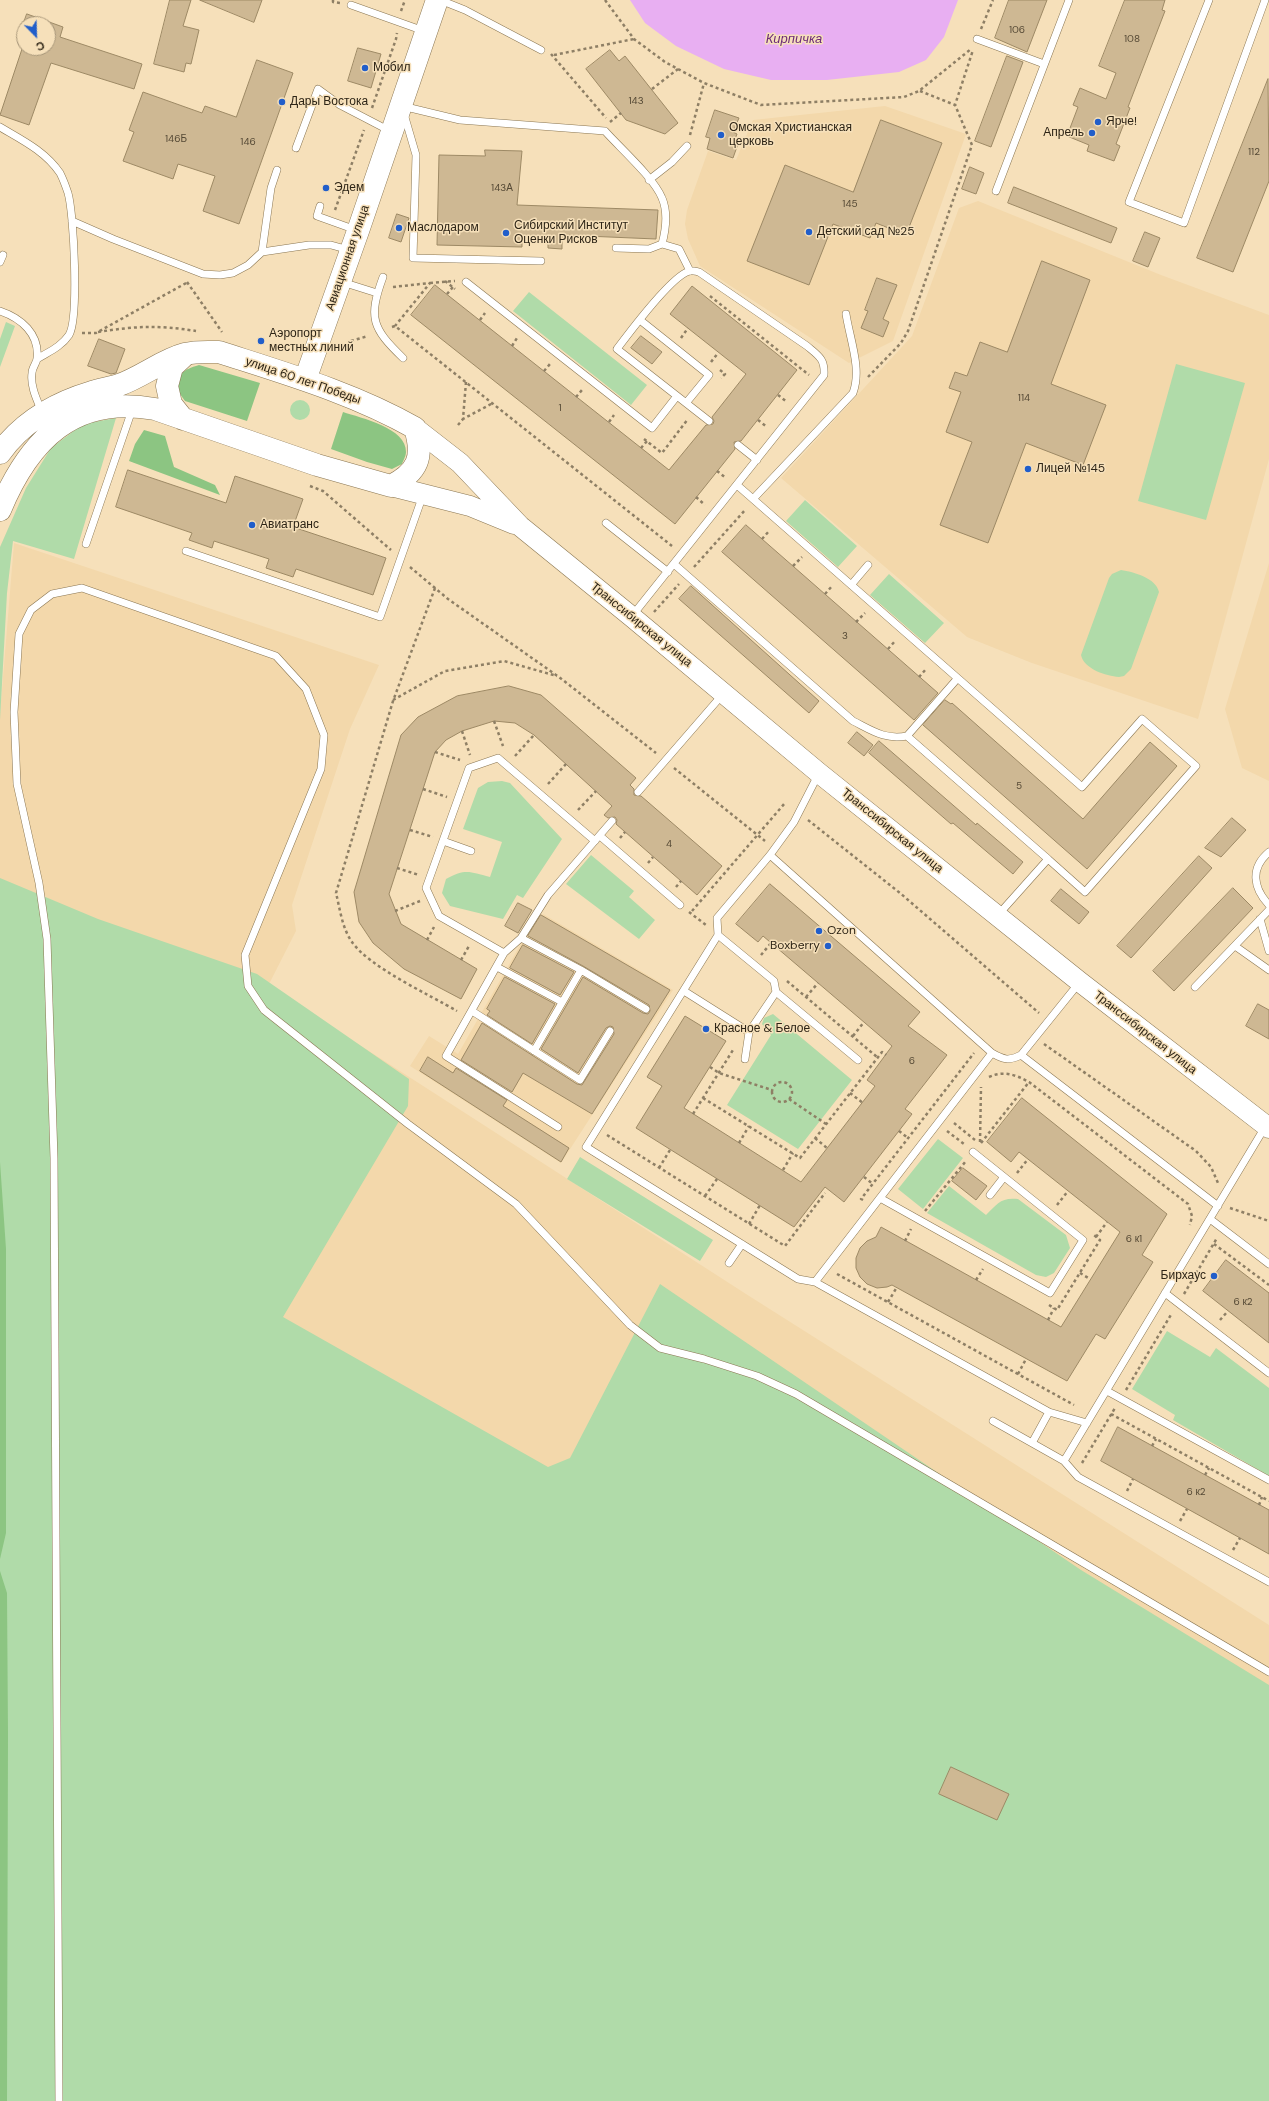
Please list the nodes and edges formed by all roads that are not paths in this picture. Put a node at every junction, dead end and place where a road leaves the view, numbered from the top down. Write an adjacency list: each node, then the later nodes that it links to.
1 (437, 0): 7 (main road, Авиационная улица)
2 (440, 0): 9 (lane)
3 (1069, 0): 10 (lane)
4 (1209, 0): 5 (lane)
5 (1265, 0)
6 (351, 4): 7 (lane)
7 (426, 31): 11 (main road, Авиационная улица)
8 (977, 39): 10 (lane)
9 (541, 50)
10 (1044, 64): 18 (lane)
11 (401, 106): 13 (main road, Авиационная улица); 17 (lane); 27 (lane)
12 (0, 127): 20 (lane)
13 (392, 132): 15 (lane); 21 (main road, Авиационная улица)
14 (687, 146): 17 (lane)
15 (296, 148)
16 (277, 170): 25 (lane)
17 (649, 180): 22 (lane)
18 (996, 191)
19 (320, 206): 21 (lane)
20 (72, 220): 25 (lane); 39 (lane)
21 (358, 230): 24 (main road, Авиационная улица)
22 (662, 244): 23 (lane); 29 (lane)
23 (616, 248)
24 (351, 251): 25 (lane); 31 (main road, Авиационная улица)
25 (262, 252)
26 (2, 255): 28 (lane)
27 (541, 261)
28 (0, 262)
29 (690, 271): 36 (lane); 50 (lane)
30 (383, 277): 33 (lane)
31 (340, 281): 33 (lane); 40 (main road, Авиационная улица)
32 (466, 282): 41 (lane)
33 (378, 291): 38 (lane)
34 (0, 311): 39 (lane)
35 (846, 314): 54 (lane)
36 (640, 320): 41 (lane); 42 (lane)
37 (186, 354): 40 (main road, улица 60 лет Победы); 44 (main road, улица 60 лет Победы); 45 (main road)
38 (403, 358)
39 (37, 359): 44 (lane)
40 (305, 380): 47 (main road, улица 60 лет Победы)
41 (677, 396): 42 (lane)
42 (686, 403): 46 (lane)
43 (133, 405): 45 (main road); 55 (main road); 58 (lane)
44 (42, 412): 49 (main road, улица 60 лет Победы)
45 (183, 419): 52 (main road)
46 (708, 421)
47 (415, 428): 52 (main road); 57 (main road, улица 60 лет Победы)
48 (738, 445): 50 (lane)
49 (0, 454)
50 (757, 460): 51 (lane)
51 (737, 485): 54 (lane); 60 (lane)
52 (391, 486): 53 (main road)
53 (424, 493): 57 (main road); 59 (lane)
54 (753, 499): 63 (lane)
55 (0, 510)
56 (606, 523): 62 (lane)
57 (520, 526): 64 (main road, Транссибирская улица)
58 (86, 544)
59 (186, 551)
60 (674, 564): 62 (lane); 67 (lane)
61 (868, 565): 63 (lane)
62 (668, 572): 64 (lane)
63 (851, 585): 65 (lane)
64 (632, 616): 66 (main road, Транссибирская улица)
65 (958, 679): 67 (lane); 76 (lane)
66 (723, 693): 68 (main road, Транссибирская улица); 69 (lane)
67 (907, 736): 76 (lane)
68 (819, 773): 74 (lane); 80 (main road, Транссибирская улица)
69 (638, 792)
70 (612, 821): 71 (lane)
71 (597, 838): 72 (lane); 77 (lane); 83 (lane)
72 (443, 841): 73 (lane); 86 (lane)
73 (471, 851)
74 (772, 852): 82 (lane); 100 (lane)
75 (1269, 852): 78 (lane)
76 (1048, 859): 80 (lane)
77 (680, 905)
78 (1269, 905)
79 (1269, 910): 81 (lane)
80 (998, 916): 90 (main road, Транссибирская улица)
81 (1260, 919): 84 (lane); 85 (lane)
82 (718, 935): 92 (lane); 93 (lane)
83 (520, 938): 86 (lane); 88 (lane)
84 (1235, 946): 89 (lane); 91 (lane)
85 (1269, 951)
86 (504, 953): 87 (lane)
87 (497, 967): 94 (lane); 96 (lane)
88 (581, 970): 94 (lane); 95 (lane)
89 (1269, 970)
90 (1080, 982): 101 (lane); 105 (main road, Транссибирская улица)
91 (1195, 988)
92 (684, 991): 98 (lane); 112 (lane)
93 (776, 992): 98 (lane); 103 (lane)
94 (562, 1002): 99 (lane)
95 (646, 1009)
96 (472, 1011): 99 (lane); 104 (lane)
97 (610, 1030): 99 (lane)
98 (750, 1032): 102 (lane)
99 (534, 1051)
100 (992, 1053): 101 (lane); 109 (lane)
101 (1021, 1055): 110 (lane)
102 (745, 1059)
103 (858, 1060)
104 (558, 1127)
105 (1268, 1127): 110 (lane)
106 (973, 1152): 107 (lane)
107 (1004, 1177): 108 (lane); 109 (lane)
108 (990, 1195)
109 (880, 1198): 115 (lane)
110 (1218, 1206): 111 (lane)
111 (1210, 1219): 114 (lane); 116 (lane)
112 (742, 1244): 113 (lane); 115 (lane)
113 (730, 1263)
114 (1269, 1264)
115 (814, 1282): 119 (lane)
116 (1166, 1293): 117 (lane); 118 (lane)
117 (1269, 1373)
118 (1106, 1391): 121 (lane); 124 (lane)
119 (1049, 1412): 121 (lane); 122 (lane)
120 (993, 1421): 122 (lane)
121 (1088, 1423): 123 (lane)
122 (1032, 1443): 123 (lane)
123 (1064, 1461): 125 (lane)
124 (1269, 1480)
125 (1269, 1582)
126 (1269, 1672): 127 (lane)
127 (59, 2101)

